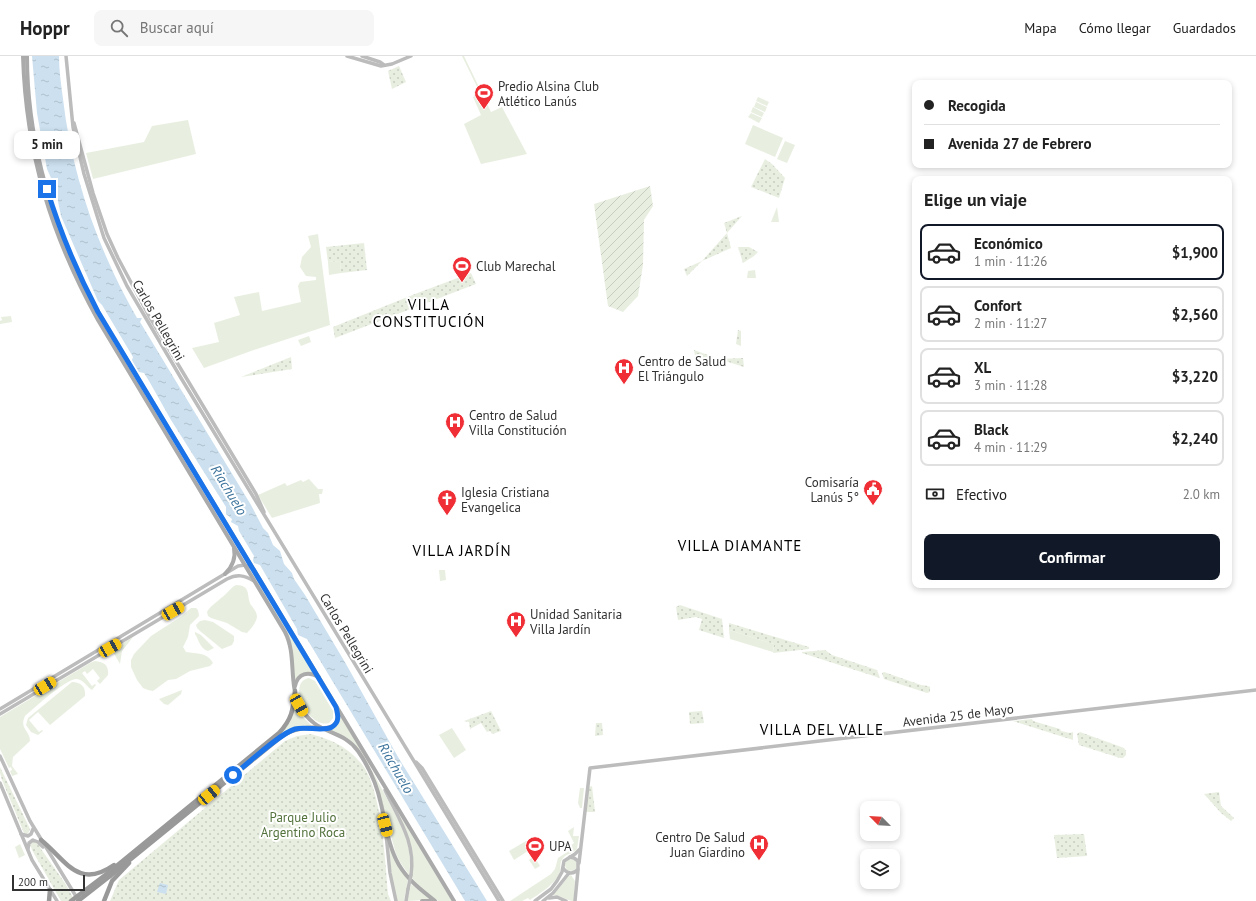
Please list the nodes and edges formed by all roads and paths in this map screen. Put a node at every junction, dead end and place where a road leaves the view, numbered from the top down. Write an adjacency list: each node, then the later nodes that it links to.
1 (23, 56): 8 (main road)
2 (27, 56): 8 (main road)
3 (66, 56): 24 (main road, Carlos Pellegrini)
4 (347, 56): 7 (main road)
5 (362, 56): 7 (main road)
6 (411, 56): 7 (main road)
7 (384, 65)
8 (50, 207): 9 (main road)
9 (66, 252): 10 (main road); 10 (main road)
10 (121, 354): 11 (main road); 13 (main road)
11 (233, 543): 12 (main road); 14 (main road)
12 (245, 565): 13 (main road); 14 (main road); 15 (main road)
13 (254, 569): 16 (main road)
14 (225, 574): 20 (main road)
15 (255, 582): 18 (main road); 21 (main road)
16 (319, 677): 18 (main road); 19 (main road)
17 (1256, 690): 33 (main road, Avenida 25 de Mayo)
18 (295, 691): 22 (main road); 31 (highway)
19 (336, 707): 22 (main road); 25 (main road)
20 (0, 709)
21 (0, 714)
22 (321, 728): 27 (main road); 32 (highway)
23 (0, 756): 28 (main road)
24 (412, 758): 56 (main road, Carlos Pellegrini); 57 (main road, Carlos Pellegrini)
25 (377, 773): 51 (main road, bridge); 55 (main road)
26 (0, 783): 29 (main road)
27 (385, 825): 50 (main road); 54 (main road)
28 (33, 828): 29 (main road); 30 (main road)
29 (21, 834): 34 (main road)
30 (41, 840): 31 (highway); 37 (main road)
31 (142, 845): 41 (highway)
32 (148, 845): 41 (highway); 49 (highway)
33 (581, 846): 35 (main road); 36 (main road)
34 (28, 851): 37 (main road); 43 (main road)
35 (569, 857): 36 (main road); 38 (main road)
36 (579, 863): 39 (main road)
37 (59, 868): 48 (main road)
38 (563, 868): 40 (main road); 58 (main road)
39 (578, 868): 40 (main road); 42 (main road)
40 (570, 873): 42 (main road); 44 (main road)
41 (109, 875): 47 (highway, bridge); 48 (highway, bridge)
42 (576, 886): 60 (main road)
43 (50, 890): 45 (highway); 46 (main road)
44 (544, 900): 59 (main road)
45 (49, 901)
46 (57, 901)
47 (71, 901)
48 (78, 901)
49 (104, 901)
50 (396, 901)
51 (406, 901)
52 (422, 901): 53 (main road)
53 (430, 901)
54 (435, 901)
55 (454, 901)
56 (499, 901)
57 (503, 901)
58 (535, 901)
59 (566, 901)
60 (575, 901)

